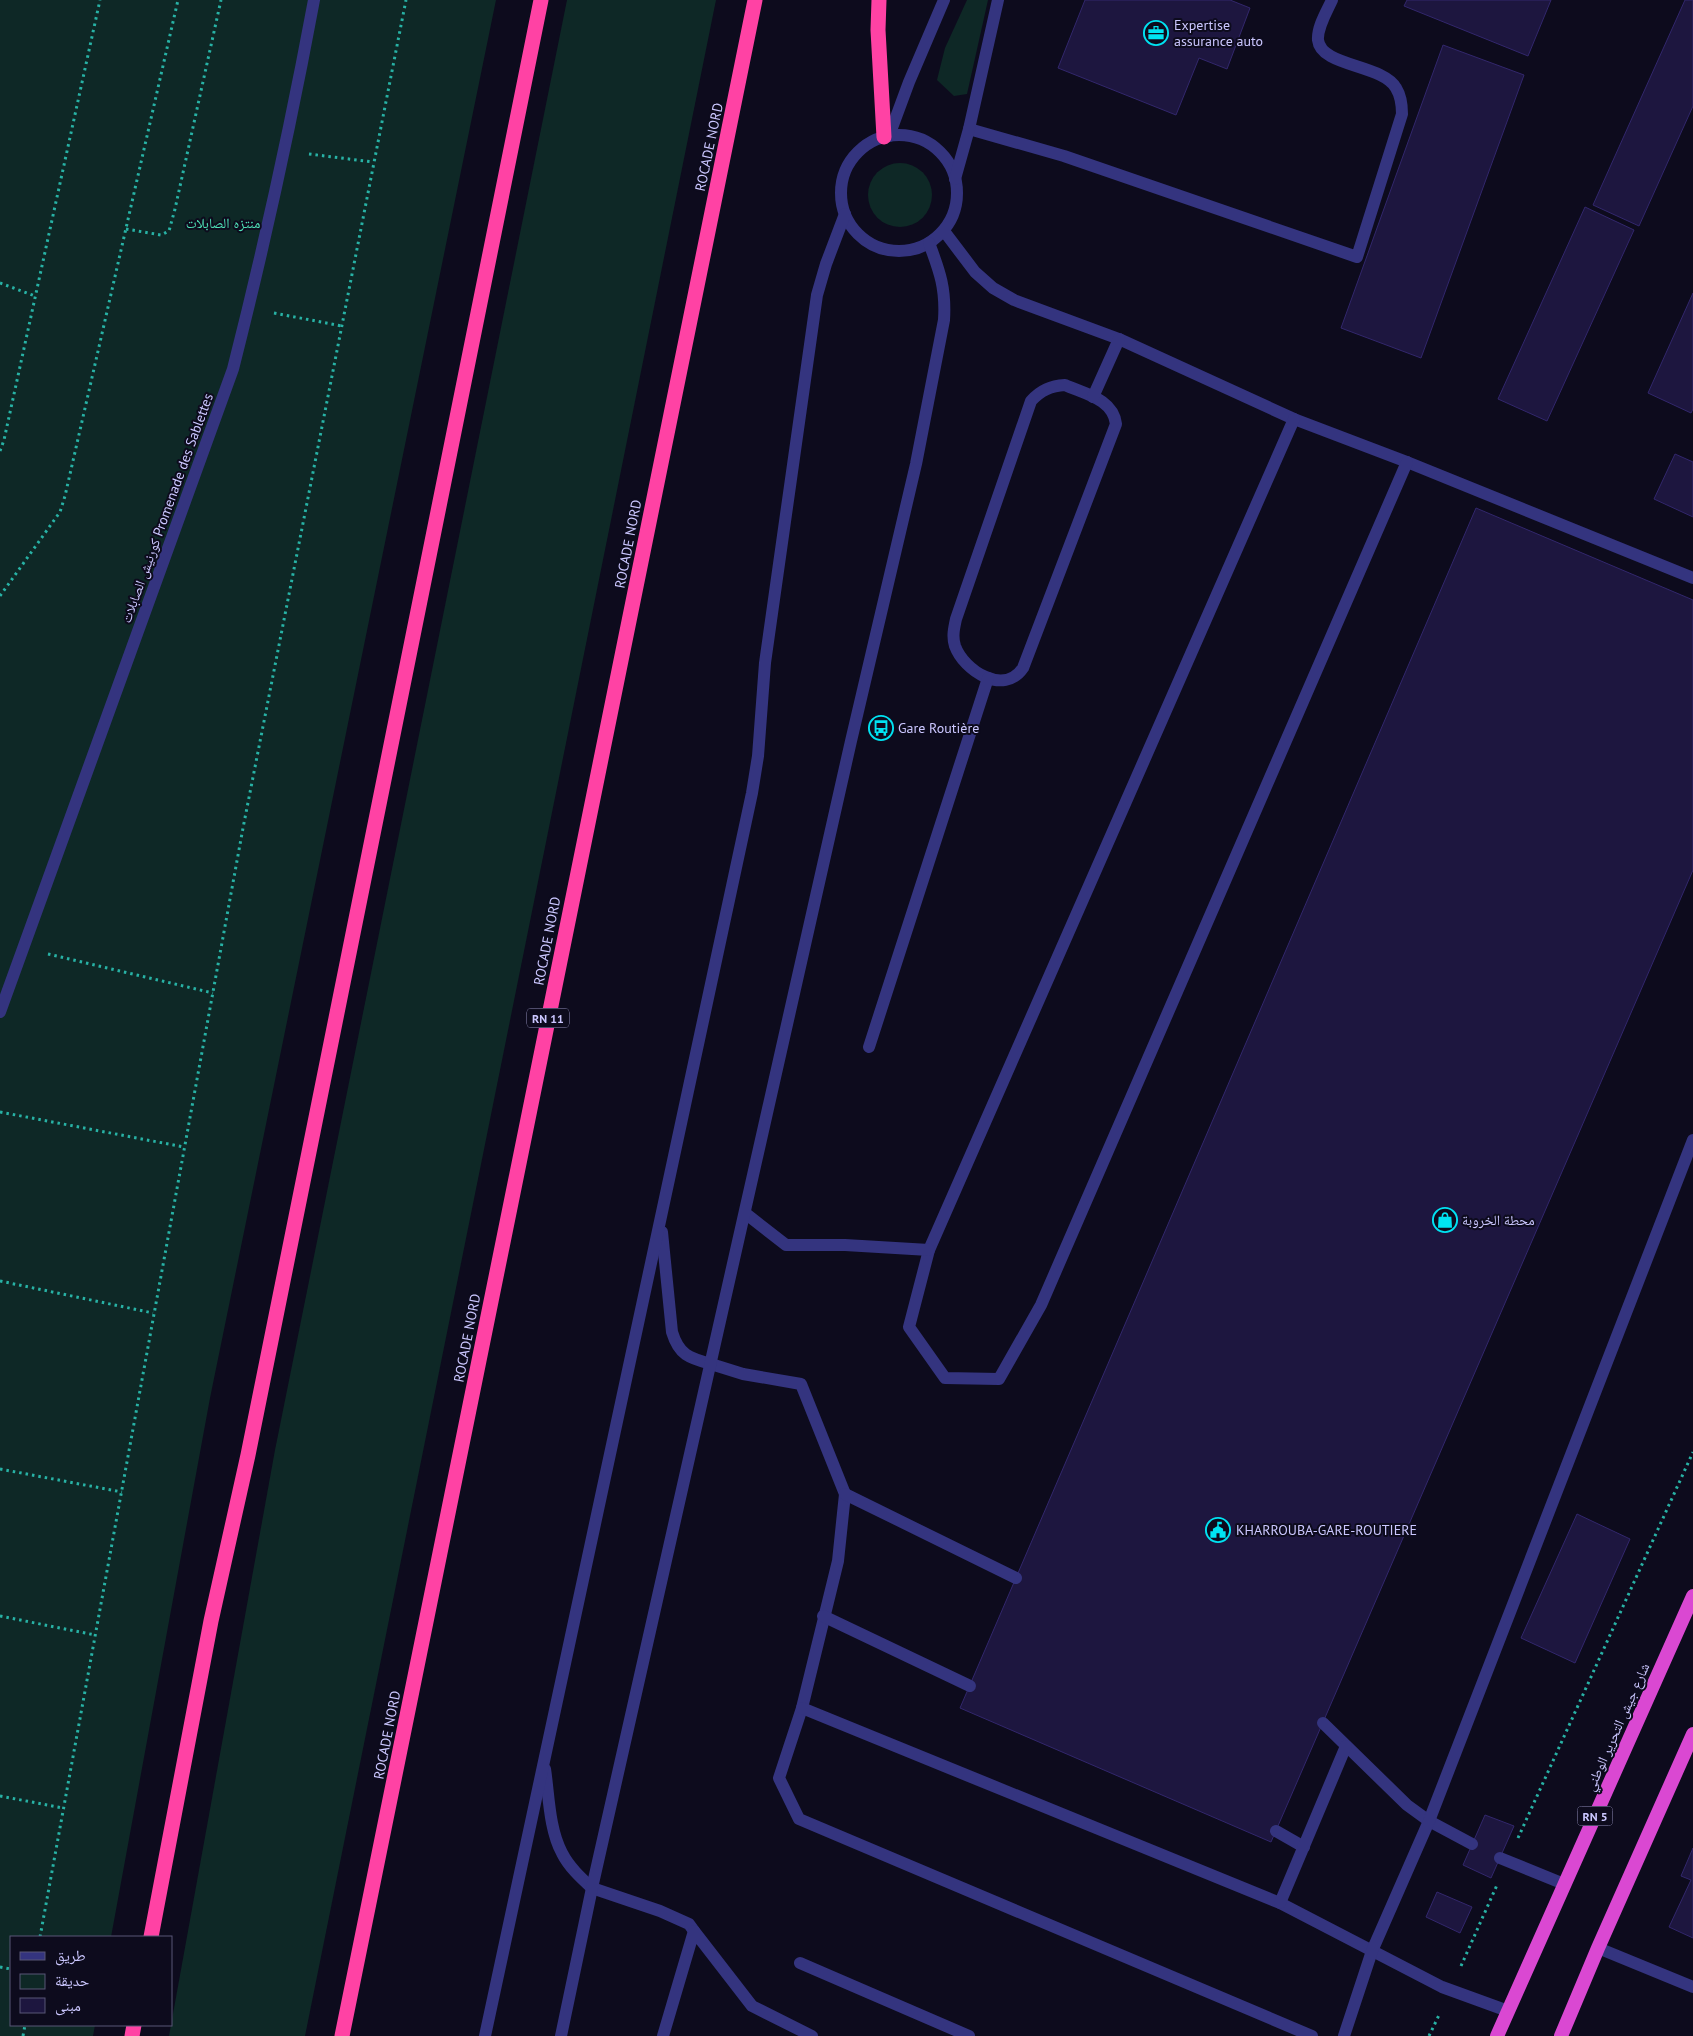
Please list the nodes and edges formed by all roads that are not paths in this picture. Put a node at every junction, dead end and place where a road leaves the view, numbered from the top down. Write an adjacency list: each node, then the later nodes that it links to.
1 (314, 0): 20 (street, كورنيش الصابلات Promenade des Sablettes)
2 (540, 0): 46 (highway)
3 (756, 0): 52 (highway, ROCADE NORD / RN 11)
4 (879, 0): 9 (highway)
5 (944, 0): 9 (street)
6 (998, 0): 8 (street)
7 (1332, 0): 8 (street)
8 (969, 130): 10 (street)
9 (886, 137): 10 (street); 11 (street)
10 (955, 179): 12 (street)
11 (845, 214): 13 (street); 24 (street)
12 (944, 231): 13 (street); 14 (street)
13 (929, 243): 23 (street)
14 (1119, 339): 15 (street); 16 (street)
15 (1093, 396): 19 (street); 19 (street)
16 (1294, 420): 17 (street); 25 (street)
17 (1407, 462): 18 (street); 25 (street)
18 (1693, 578)
19 (988, 678): 21 (street)
20 (0, 1012)
21 (869, 1047)
22 (1693, 1140): 37 (street)
23 (745, 1213): 25 (street); 26 (street)
24 (661, 1220): 26 (street); 36 (street)
25 (929, 1250)
26 (711, 1364): 27 (street); 43 (street)
27 (845, 1494): 28 (street); 30 (street)
28 (1016, 1578)
29 (1693, 1596): 42 (highway, شارع جيش التحرير الوطني / RN 5)
30 (823, 1616): 31 (street); 32 (street)
31 (970, 1686)
32 (802, 1708): 44 (street); 58 (street)
33 (1323, 1723): 35 (street)
34 (1693, 1734): 47 (highway)
35 (1346, 1746): 37 (street); 40 (street)
36 (544, 1761): 43 (street); 53 (street)
37 (1429, 1821): 39 (street); 48 (street)
38 (1276, 1832): 40 (street)
39 (1472, 1844)
40 (1304, 1846): 44 (street)
41 (1504, 1860): 42 (street)
42 (1564, 1884): 51 (highway, شارع جيش التحرير الوطني / RN 5)
43 (592, 1888): 45 (street); 54 (street)
44 (1280, 1903): 48 (street)
45 (694, 1932): 55 (street); 56 (street)
46 (151, 1936)
47 (1598, 1948): 50 (street); 61 (highway)
48 (1372, 1951): 51 (street); 59 (street)
49 (800, 1963): 57 (street)
50 (1693, 1987)
51 (1508, 2012): 60 (highway, شارع جيش التحرير الوطني / RN 5)
52 (342, 2036)
53 (485, 2036)
54 (561, 2036)
55 (664, 2036)
56 (812, 2036)
57 (969, 2036)
58 (1312, 2036)
59 (1344, 2036)
60 (1497, 2036)
61 (1561, 2036)

